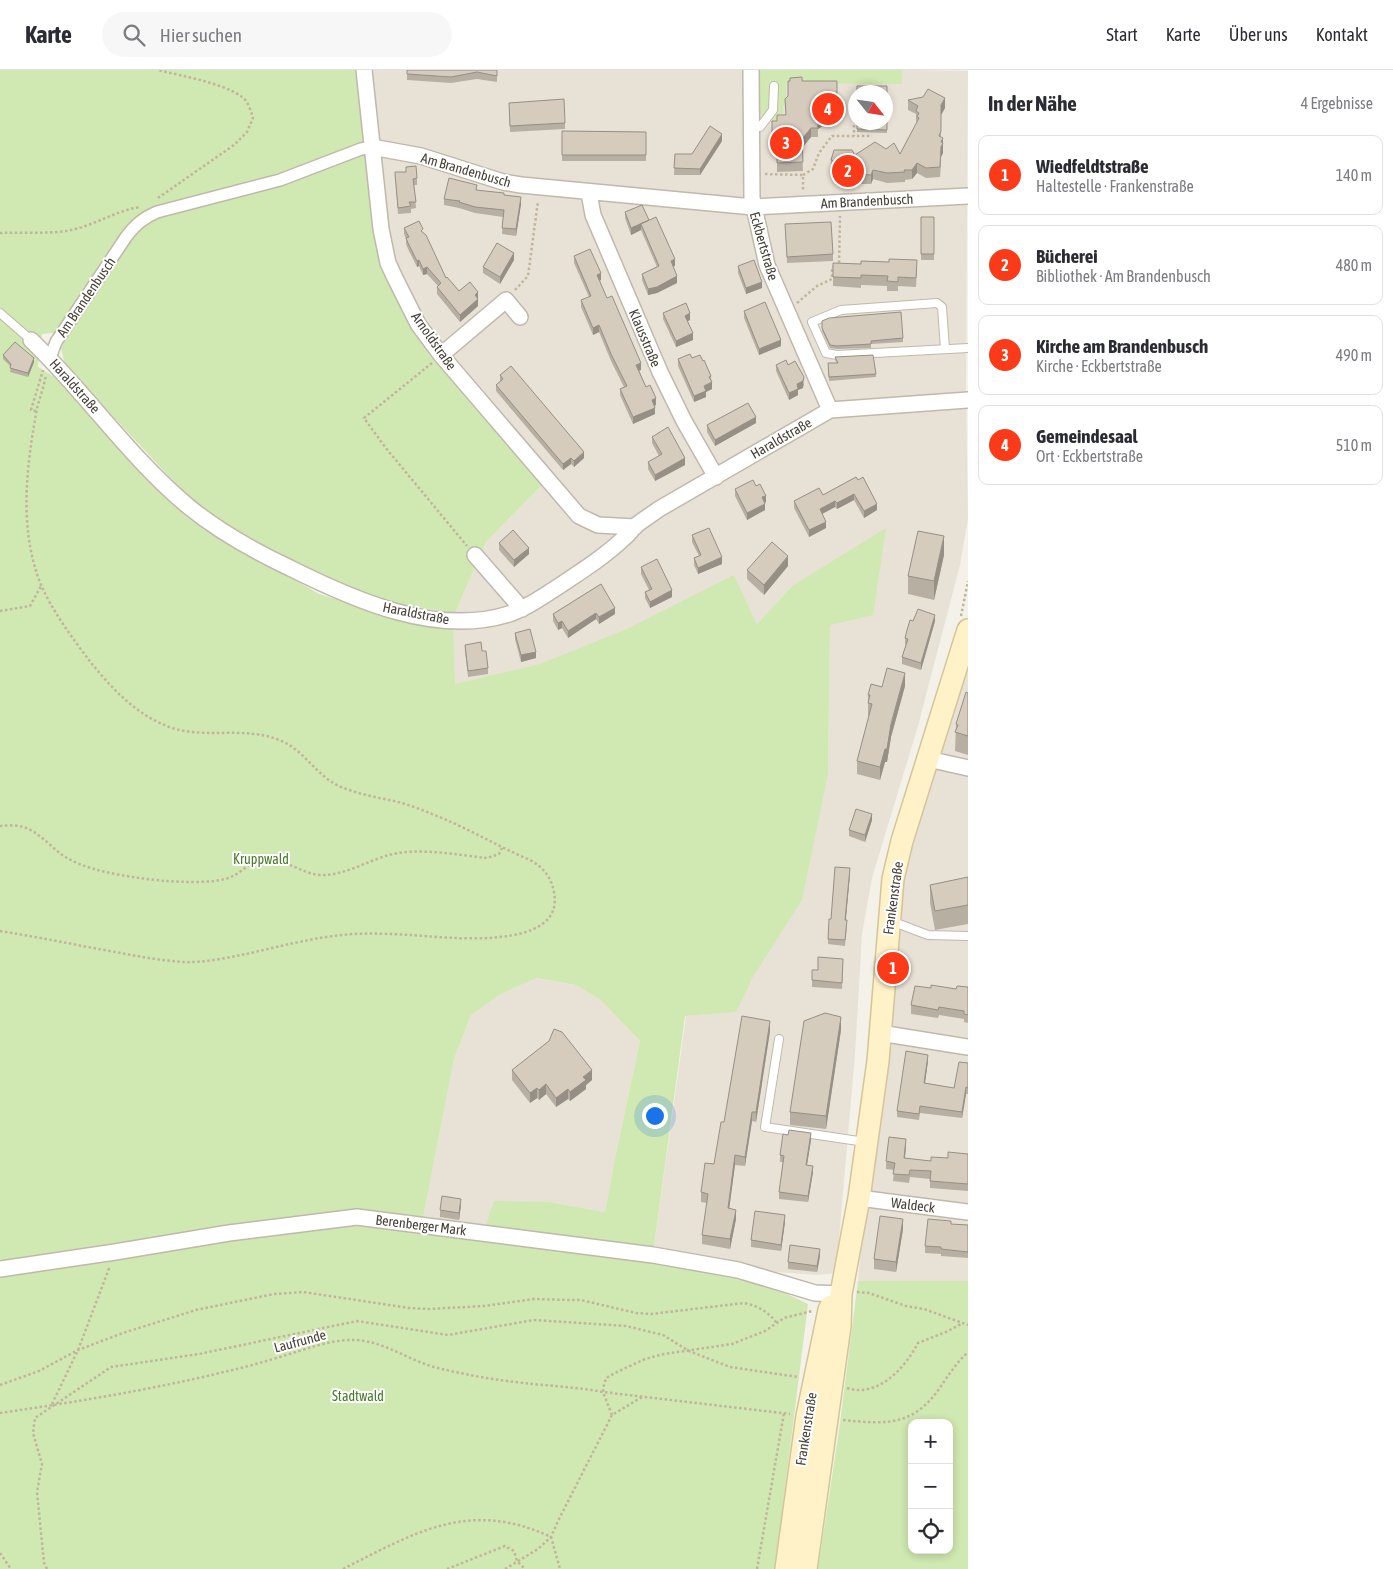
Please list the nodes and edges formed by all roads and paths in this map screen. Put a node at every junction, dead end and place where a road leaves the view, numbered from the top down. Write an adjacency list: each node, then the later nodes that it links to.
1 (158, 70): 16 (path)
2 (364, 70): 9 (street, Arnoldstraße)
3 (751, 70): 5 (street, Eckbertstraße)
4 (774, 86): 5 (lane)
5 (751, 127): 18 (street, Eckbertstraße)
6 (854, 130): 7 (path)
7 (854, 136): 8 (path); 11 (path)
8 (872, 136)
9 (372, 146): 12 (street, Am Brandenbusch); 19 (street, Am Brandenbusch); 28 (street, Arnoldstraße)
10 (765, 165): 11 (path)
11 (803, 175): 17 (path)
12 (539, 188): 13 (street, Am Brandenbusch); 21 (path)
13 (589, 193): 18 (street, Am Brandenbusch); 33 (street, Klausstraße)
14 (968, 196): 15 (street, Am Brandenbusch)
15 (840, 202): 17 (street, Am Brandenbusch); 23 (path)
16 (151, 205): 19 (path); 20 (path)
17 (803, 205): 18 (street, Am Brandenbusch)
18 (753, 207): 23 (street, Eckbertstraße)
19 (146, 216): 29 (street, Am Brandenbusch)
20 (0, 233)
21 (506, 300): 24 (street); 28 (street)
22 (0, 313): 25 (lane, Haraldstraße)
23 (786, 313): 31 (street, Eckbertstraße)
24 (520, 317)
25 (31, 340): 29 (street, Haraldstraße)
26 (968, 348): 27 (lane)
27 (945, 349): 27 (lane)
28 (441, 355): 34 (street, Arnoldstraße); 35 (path)
29 (50, 358): 32 (path); 32 (path); 37 (street, Haraldstraße)
30 (968, 400): 31 (street, Haraldstraße)
31 (830, 410): 33 (street, Haraldstraße)
32 (36, 411): 36 (path)
33 (716, 477): 34 (street, Haraldstraße)
34 (635, 526): 37 (street, Haraldstraße)
35 (475, 555): 37 (street)
36 (42, 586): 38 (path); 43 (path)
37 (522, 609)
38 (0, 611)
39 (968, 630): 40 (main road, Frankenstraße)
40 (928, 759): 41 (street); 44 (main road, Frankenstraße)
41 (968, 768)
42 (0, 826): 43 (path)
43 (502, 848): 45 (path)
44 (888, 922): 46 (lane); 47 (main road, Frankenstraße)
45 (0, 931)
46 (968, 936)
47 (880, 1033): 49 (street); 50 (main road, Frankenstraße)
48 (779, 1040): 50 (lane)
49 (968, 1047)
50 (866, 1142): 51 (main road, Frankenstraße)
51 (859, 1198): 52 (street, Waldeck); 55 (main road, Frankenstraße)
52 (968, 1212)
53 (115, 1252): 54 (street, Berenberger Mark); 55 (street, Berenberger Mark); 60 (path)
54 (0, 1269)
55 (848, 1293): 58 (path); 63 (main road, Frankenstraße)
56 (813, 1311): 57 (path)
57 (776, 1322): 60 (path); 61 (path)
58 (963, 1323): 59 (path); 63 (path)
59 (968, 1325)
60 (78, 1350): 64 (path); 67 (path)
61 (689, 1351): 63 (path); 65 (path); 67 (path)
62 (968, 1352): 71 (path, Laufrunde)
63 (822, 1381): 71 (main road, Frankenstraße)
64 (0, 1385)
65 (603, 1392): 66 (path, Laufrunde); 67 (path, Laufrunde); 70 (path)
66 (643, 1397): 69 (path, Laufrunde); 70 (path)
67 (52, 1405): 68 (path, Laufrunde); 76 (path)
68 (0, 1412)
69 (784, 1412): 71 (path, Laufrunde); 82 (path)
70 (612, 1415): 72 (path)
71 (817, 1418): 83 (main road, Frankenstraße); 84 (main road, Frankenstraße)
72 (551, 1537): 74 (path); 77 (path); 81 (path)
73 (0, 1553): 75 (path)
74 (518, 1562): 78 (path); 79 (path); 80 (path)
75 (11, 1569)
76 (47, 1569)
77 (343, 1569)
78 (447, 1569)
79 (505, 1569)
80 (525, 1569)
81 (560, 1569)
82 (757, 1569)
83 (786, 1569)
84 (806, 1569)

